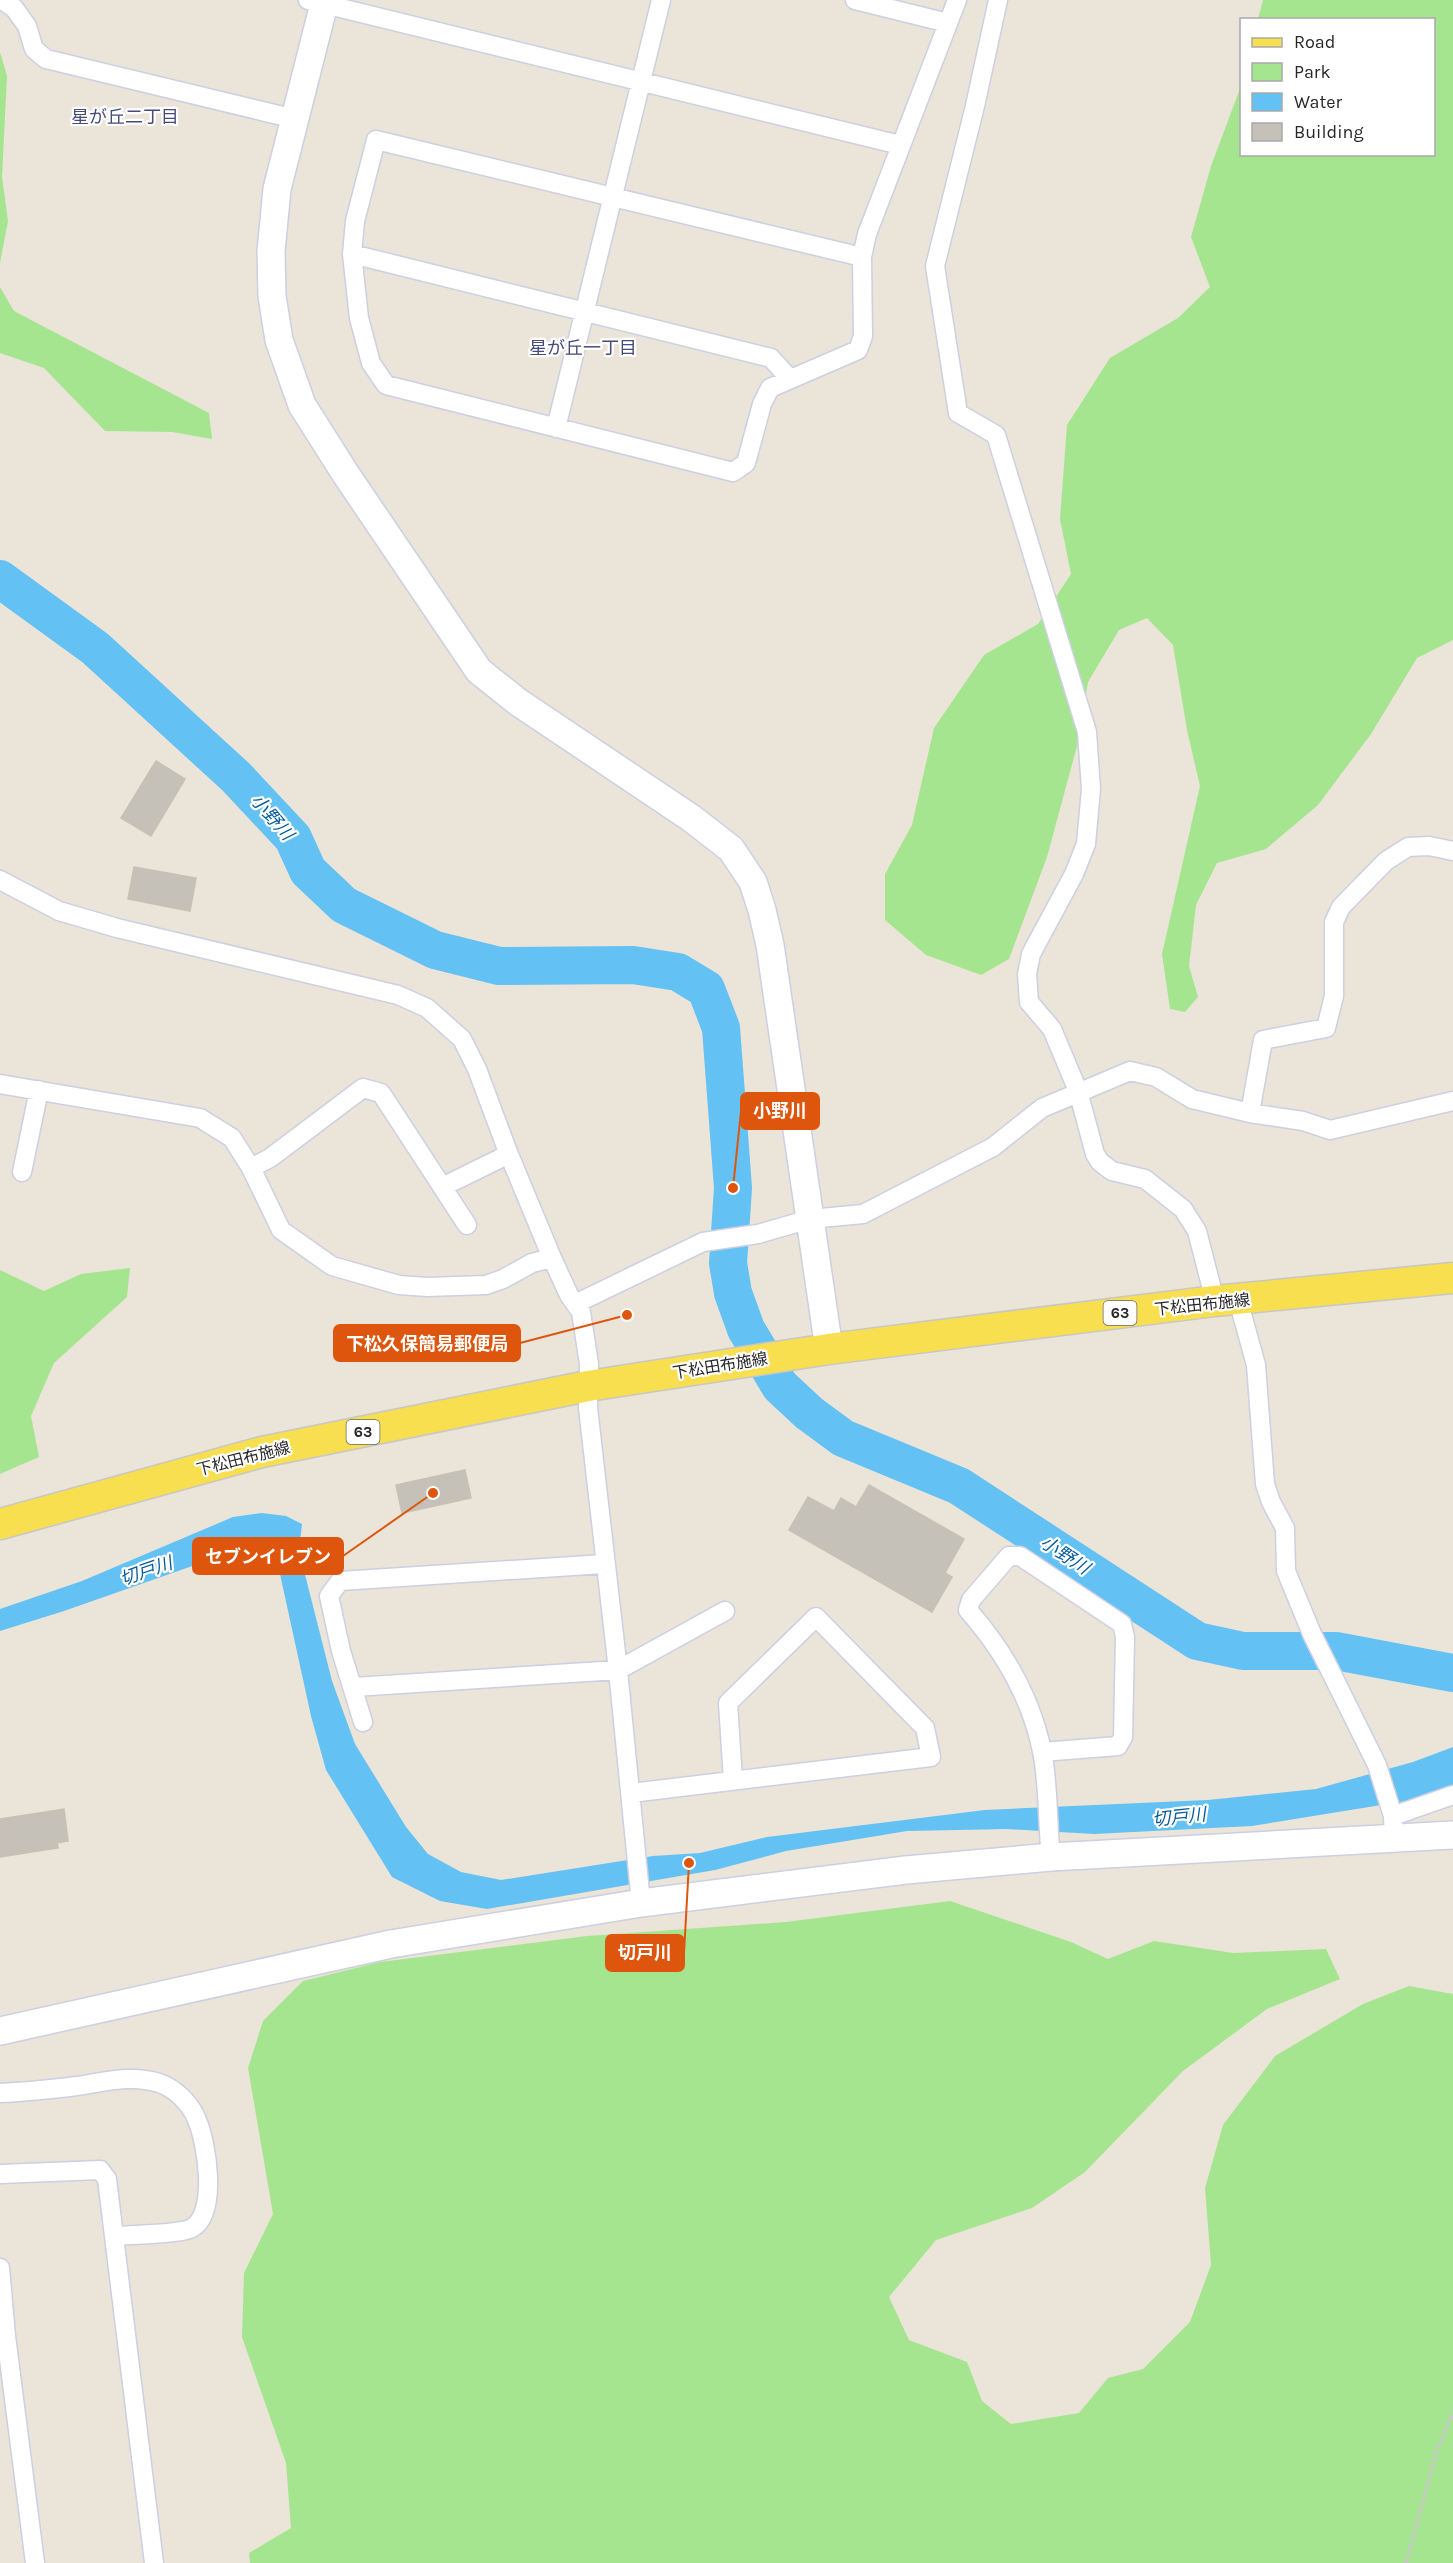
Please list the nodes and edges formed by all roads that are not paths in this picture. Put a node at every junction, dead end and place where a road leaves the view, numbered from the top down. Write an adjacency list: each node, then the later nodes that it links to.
1 (2, 0): 9 (street)
2 (661, 0): 8 (street)
3 (855, 0): 7 (street)
4 (957, 0): 7 (street)
5 (998, 0): 21 (street)
6 (319, 1): 8 (street); 9 (street)
7 (948, 23): 10 (street)
8 (640, 81): 10 (street); 11 (street)
9 (295, 119): 28 (street)
10 (900, 145): 13 (street)
11 (612, 197): 12 (street); 13 (street); 14 (street)
12 (352, 254): 14 (street); 16 (street)
13 (862, 257): 15 (street)
14 (584, 312): 15 (street); 16 (street)
15 (789, 378): 16 (street)
16 (556, 428)
17 (1453, 851): 23 (street)
18 (0, 880): 24 (street)
19 (0, 1084): 20 (street)
20 (39, 1090): 25 (street); 26 (street)
21 (1078, 1091): 23 (street); 28 (street); 32 (street)
22 (1453, 1101): 23 (street)
23 (1250, 1113)
24 (508, 1152): 27 (street); 30 (street)
25 (251, 1168): 27 (street); 30 (street)
26 (22, 1173)
27 (442, 1187): 29 (street)
28 (810, 1219): 33 (street); 34 (street)
29 (467, 1225)
30 (552, 1258): 33 (street)
31 (1453, 1278): 32 (main road, 下松田布施線 / 63)
32 (1226, 1301): 34 (main road, 下松田布施線 / 63); 46 (street)
33 (577, 1304): 35 (street)
34 (828, 1349): 35 (main road, 下松田布施線 / 63)
35 (588, 1386): 36 (main road, 下松田布施線 / 63); 37 (street)
36 (0, 1524)
37 (604, 1564): 39 (street); 40 (street)
38 (725, 1611): 39 (street)
39 (618, 1670): 40 (street); 44 (street)
40 (354, 1687): 41 (street)
41 (363, 1722)
42 (1042, 1752): 42 (street); 48 (street)
43 (733, 1780): 43 (street); 44 (street)
44 (631, 1793): 49 (street)
45 (1453, 1795): 46 (street)
46 (1392, 1821): 47 (street); 48 (street)
47 (1453, 1835)
48 (1050, 1847): 49 (street)
49 (640, 1897): 50 (street)
50 (0, 2031)
51 (0, 2093): 53 (street)
52 (0, 2174): 53 (street)
53 (114, 2236): 56 (street)
54 (0, 2268): 55 (street)
55 (35, 2563)
56 (154, 2563)

